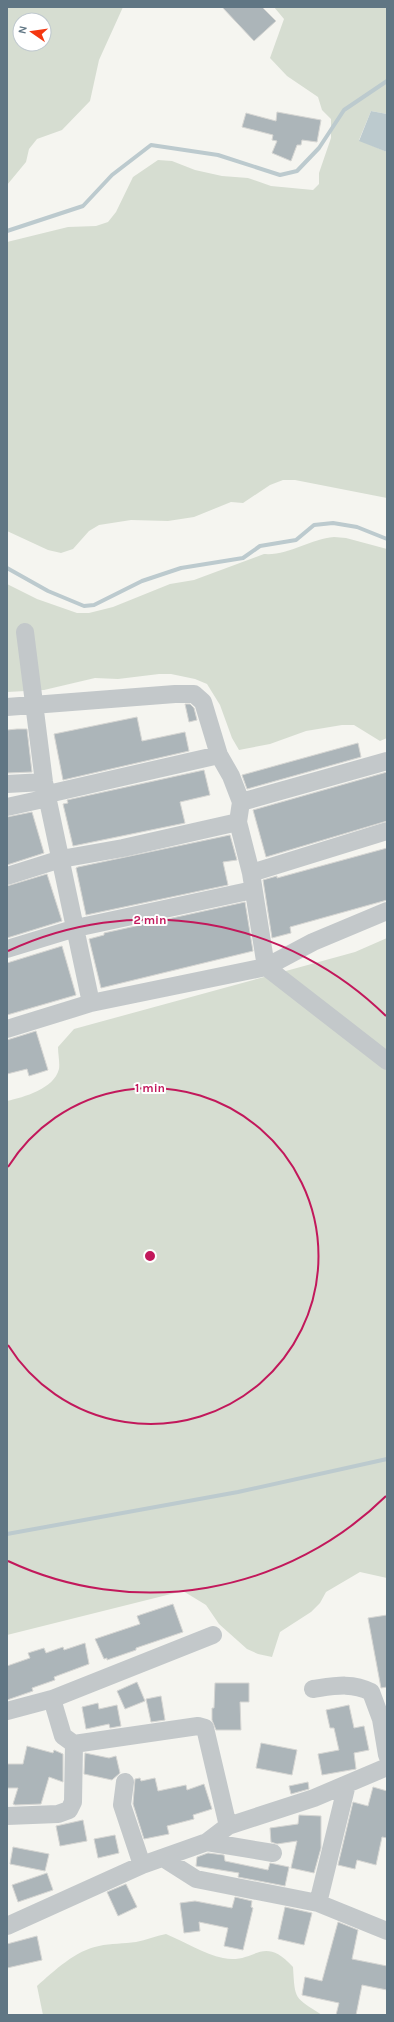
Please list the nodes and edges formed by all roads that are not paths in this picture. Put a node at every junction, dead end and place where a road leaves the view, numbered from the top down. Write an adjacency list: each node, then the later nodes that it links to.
1 (26, 632): 2 (street)
2 (36, 706): 3 (street); 4 (street); 7 (street)
3 (7, 707)
4 (219, 755): 7 (street); 8 (street)
5 (387, 761): 8 (street)
6 (7, 784): 7 (street)
7 (47, 792): 9 (street); 12 (street)
8 (240, 802): 10 (street)
9 (7, 807)
10 (238, 822): 12 (street); 14 (street)
11 (387, 832): 14 (street)
12 (61, 859): 13 (street); 16 (street)
13 (7, 876)
14 (252, 882): 16 (street); 18 (street)
15 (387, 911): 18 (street)
16 (76, 928): 17 (street); 19 (street)
17 (7, 949)
18 (266, 967): 19 (street); 21 (street)
19 (90, 1003): 20 (street)
20 (7, 1029)
21 (387, 1061)
22 (213, 1635): 24 (street)
23 (313, 1689): 27 (street)
24 (52, 1699): 25 (street); 26 (street)
25 (7, 1711)
26 (74, 1744): 31 (street); 32 (street)
27 (387, 1754)
28 (387, 1767): 30 (street)
29 (125, 1782): 36 (street)
30 (347, 1784): 32 (street); 37 (street)
31 (7, 1816)
32 (228, 1826): 33 (street)
33 (207, 1842): 34 (street); 35 (street)
34 (273, 1853)
35 (162, 1858): 36 (street); 37 (street)
36 (142, 1865): 38 (street)
37 (318, 1902): 39 (street)
38 (7, 1926)
39 (387, 1931)

